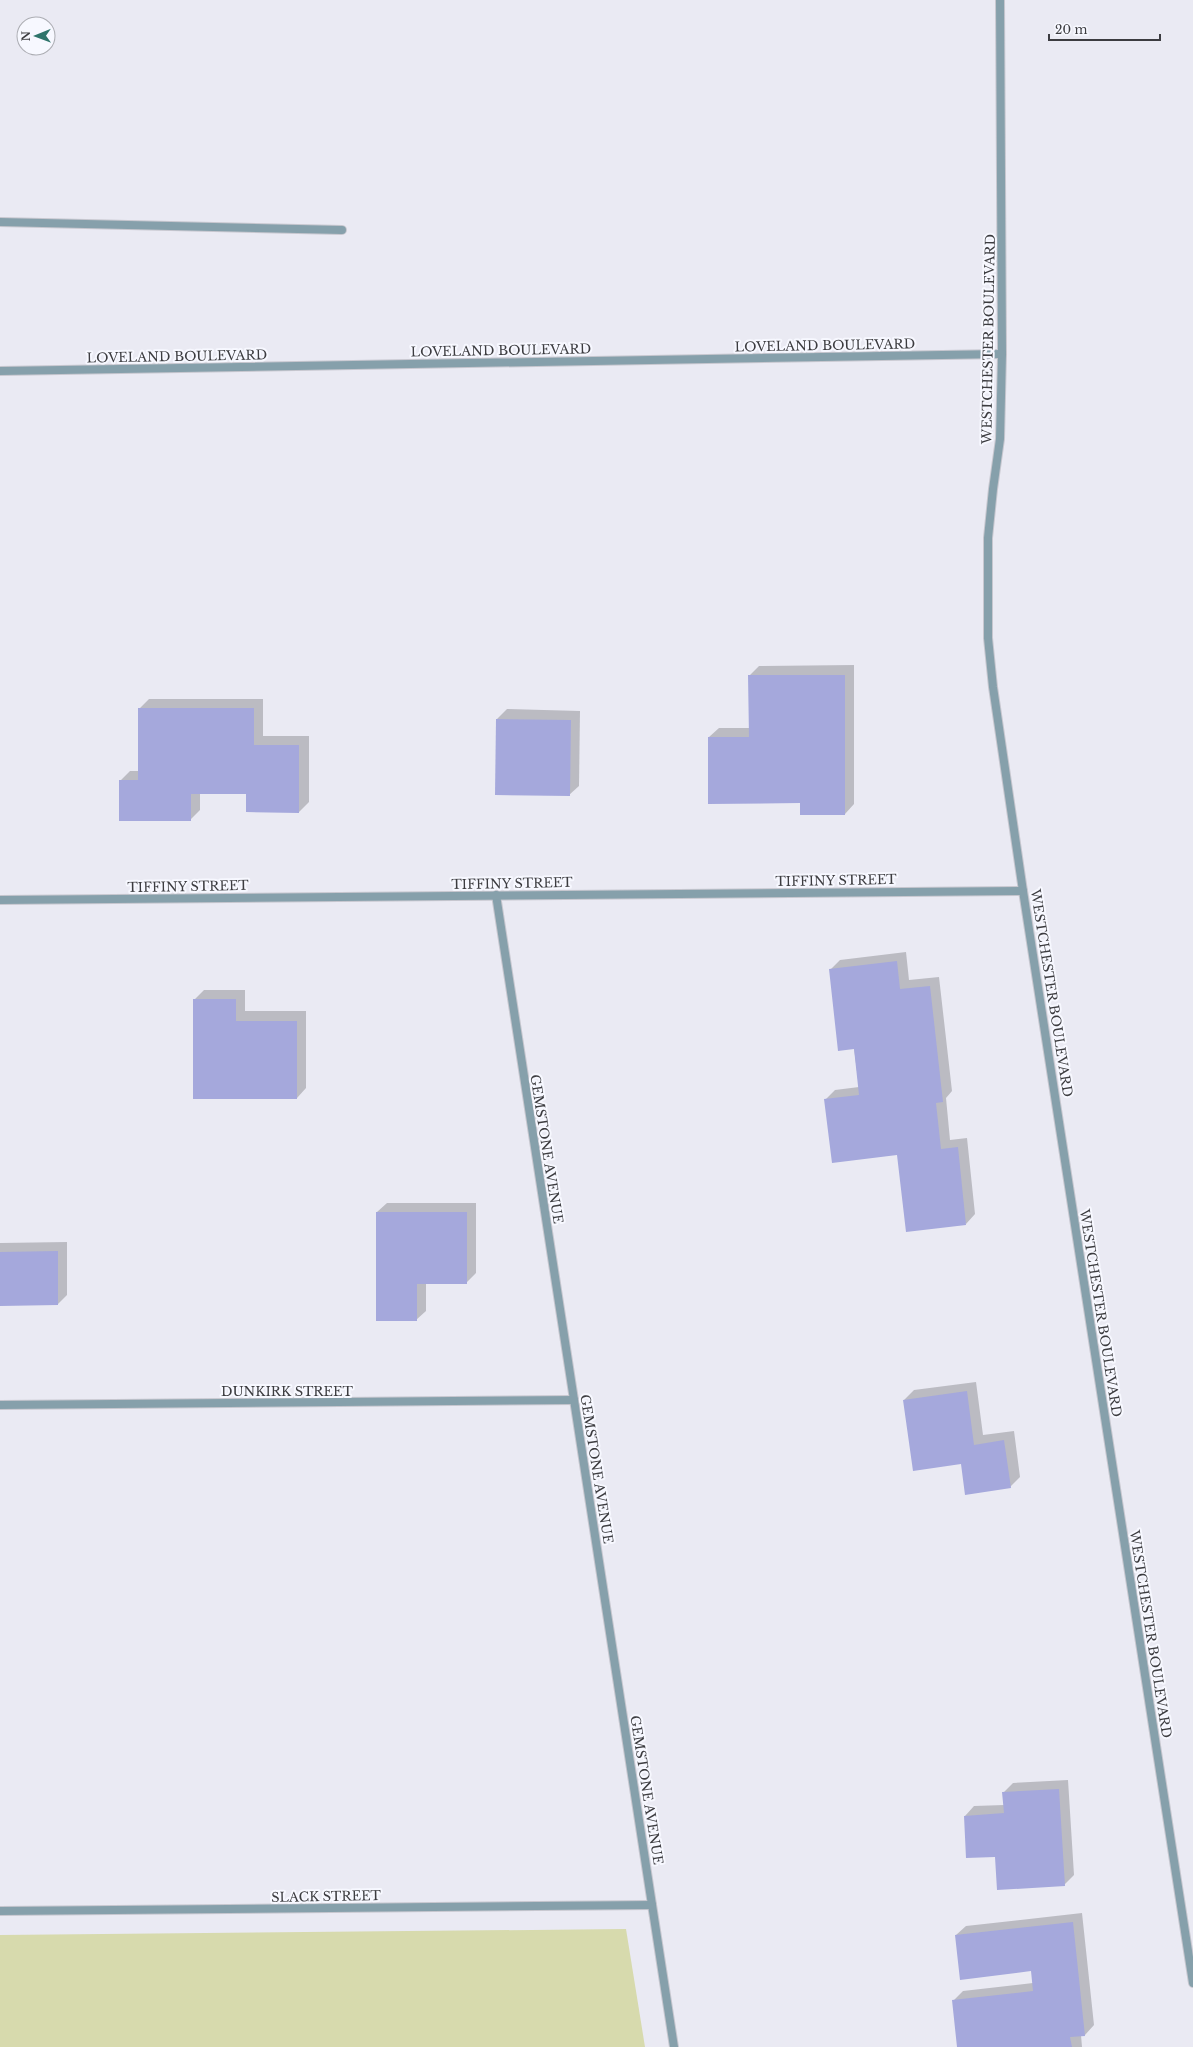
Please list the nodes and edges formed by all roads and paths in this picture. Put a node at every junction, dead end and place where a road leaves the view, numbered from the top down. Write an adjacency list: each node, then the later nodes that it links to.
1 (1000, 0): 4 (street, WESTCHESTER BOULEVARD)
2 (0, 222): 3 (street)
3 (342, 230)
4 (1002, 354): 5 (street, LOVELAND BOULEVARD); 6 (street, WESTCHESTER BOULEVARD)
5 (0, 371)
6 (1024, 890): 7 (street, TIFFINY STREET); 13 (street, WESTCHESTER BOULEVARD)
7 (496, 895): 8 (street, TIFFINY STREET); 9 (street, GEMSTONE AVENUE)
8 (0, 900)
9 (574, 1400): 10 (street, DUNKIRK STREET); 11 (street, GEMSTONE AVENUE)
10 (0, 1406)
11 (652, 1905): 12 (street, SLACK STREET); 14 (street, GEMSTONE AVENUE)
12 (0, 1911)
13 (1193, 1983)
14 (674, 2047)

